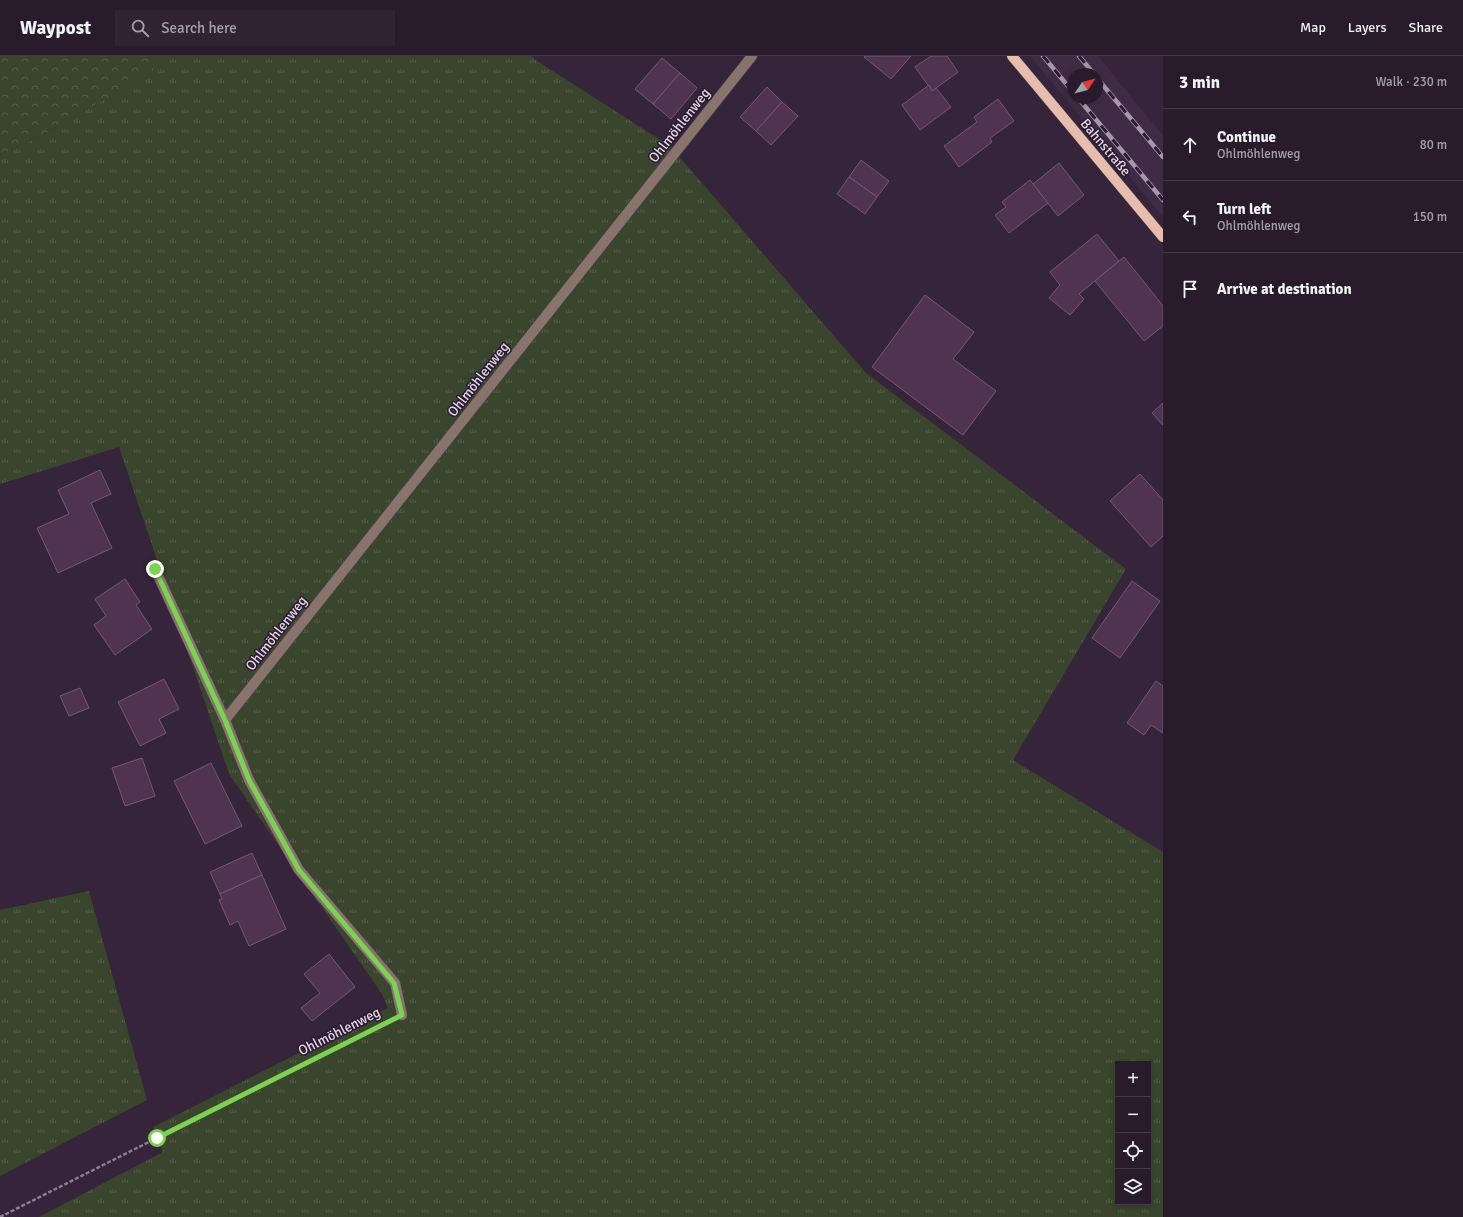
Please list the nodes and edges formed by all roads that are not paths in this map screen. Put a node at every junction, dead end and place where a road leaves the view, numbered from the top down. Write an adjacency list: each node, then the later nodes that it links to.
1 (752, 56): 5 (street, Ohlmöhlenweg)
2 (1012, 56): 3 (main road, Bahnstraße)
3 (1163, 237)
4 (155, 569): 5 (street, Ohlmöhlenweg)
5 (225, 720): 6 (street, Ohlmöhlenweg)
6 (402, 1015)

